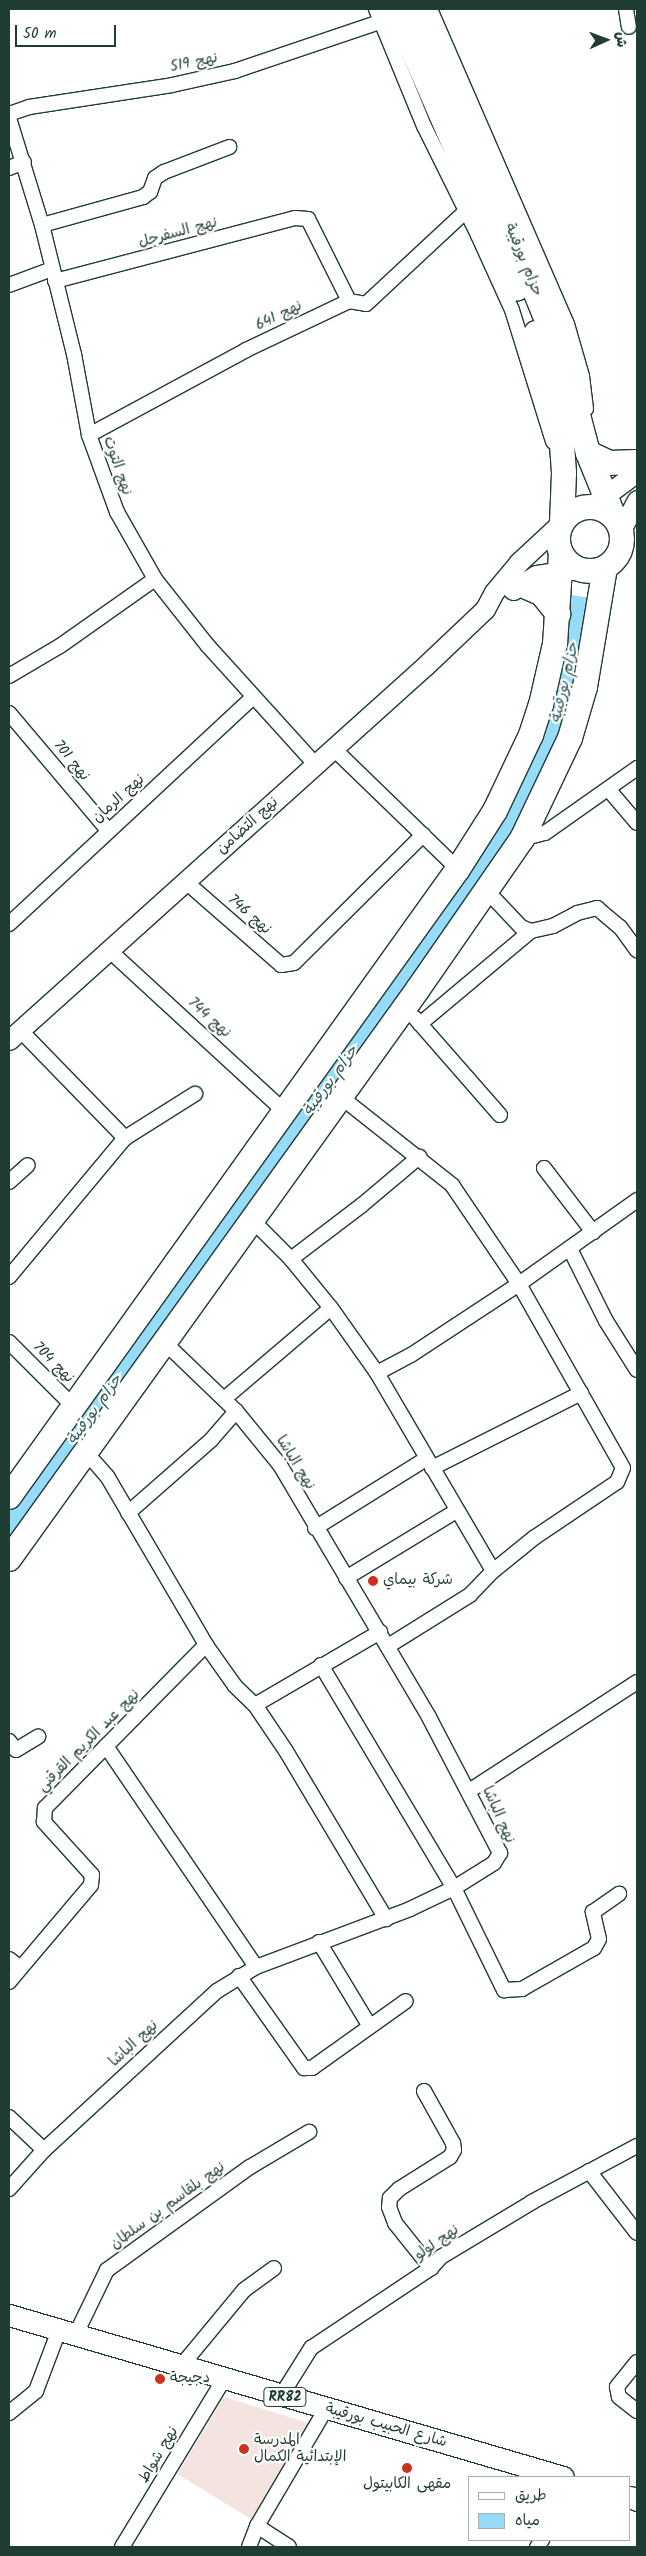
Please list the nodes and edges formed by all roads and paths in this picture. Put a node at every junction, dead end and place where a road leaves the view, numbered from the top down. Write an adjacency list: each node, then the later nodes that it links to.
1 (376, 9): 5 (street)
2 (413, 9): 17 (highway, حزام بورقيبة)
3 (430, 9): 17 (street)
4 (626, 9): 6 (street)
5 (388, 16): 7 (street, نهج 519); 11 (street); 18 (highway, حزام بورقيبة)
6 (629, 27)
7 (9, 116): 9 (street, نهج التوت)
8 (229, 147): 12 (street)
9 (24, 162): 10 (street); 12 (street, نهج التوت)
10 (9, 168)
11 (466, 211): 15 (street, نهج 641); 18 (street)
12 (42, 225): 13 (street, نهج التوت)
13 (54, 275): 14 (street, نهج السفرجل); 15 (street, نهج السفرجل); 16 (street, نهج التوت)
14 (9, 285)
15 (349, 301): 16 (street, نهج 641)
16 (89, 435): 25 (street, نهج التوت)
17 (585, 442): 19 (highway); 21 (highway, حزام بورقيبة)
18 (564, 471): 22 (highway, حزام بورقيبة)
19 (633, 471): 21 (street)
20 (637, 500): 21 (street)
21 (608, 512): 22 (highway); 24 (highway)
22 (562, 522): 23 (highway); 27 (street, نهج التضامن)
23 (566, 564): 24 (highway); 26 (street, نهج التضامن); 28 (highway)
24 (605, 568): 39 (highway)
25 (156, 579): 29 (street); 30 (street, نهج التوت)
26 (520, 584): 27 (street, نهج التضامن); 28 (highway)
27 (485, 608): 32 (street, نهج التضامن)
28 (558, 614): 40 (highway)
29 (9, 676)
30 (252, 698): 33 (street, نهج التوت); 37 (street, نهج الرمان)
31 (9, 714): 37 (street, نهج 701)
32 (334, 749): 33 (street, نهج التضامن); 38 (street)
33 (316, 765): 41 (street, نهج التضامن)
34 (637, 768): 35 (street)
35 (609, 790): 36 (street); 39 (street)
36 (637, 823)
37 (108, 830): 43 (street, نهج الرمان)
38 (423, 835): 40 (street); 41 (street, نهج 746)
39 (522, 838): 42 (highway)
40 (458, 869): 51 (highway)
41 (186, 882): 46 (street, نهج التضامن)
42 (487, 891): 44 (street); 47 (highway)
43 (9, 924)
44 (531, 931): 45 (street); 47 (street)
45 (637, 950)
46 (110, 951): 48 (street, نهج التضامن); 51 (street, نهج 744)
47 (413, 1015): 50 (highway); 52 (street)
48 (12, 1035): 53 (street)
49 (195, 1094): 53 (street)
50 (341, 1097): 54 (street); 59 (highway)
51 (284, 1111): 72 (highway)
52 (500, 1115)
53 (125, 1138): 63 (street)
54 (419, 1156): 62 (street); 64 (street)
55 (28, 1165): 57 (street)
56 (544, 1168): 60 (street)
57 (9, 1181)
58 (637, 1200): 60 (street)
59 (252, 1220): 62 (street); 67 (highway)
60 (593, 1232): 61 (street)
61 (570, 1249): 64 (street); 68 (street)
62 (290, 1259): 65 (street)
63 (9, 1277)
64 (519, 1284): 69 (street); 70 (street)
65 (331, 1308): 69 (street); 71 (street)
66 (9, 1342): 72 (street, نهج 704)
67 (164, 1342): 71 (street, نهج الباشا); 74 (highway)
68 (637, 1370)
69 (378, 1373): 75 (street)
70 (581, 1393): 75 (street); 81 (street)
71 (224, 1399): 73 (street, نهج الباشا)
72 (74, 1407): 76 (highway)
73 (236, 1411): 78 (street); 79 (street, نهج الباشا)
74 (85, 1452): 78 (street); 80 (highway)
75 (429, 1464): 77 (street); 79 (street)
76 (9, 1497)
77 (456, 1511): 81 (street); 82 (street)
78 (128, 1513): 84 (street)
79 (315, 1528): 82 (street, نهج الباشا)
80 (9, 1559)
81 (492, 1571): 85 (street)
82 (346, 1578): 83 (street, نهج الباشا)
83 (380, 1632): 85 (street, نهج الباشا); 86 (street)
84 (206, 1645): 88 (street); 91 (street, نهج عبد الكريم القرقني)
85 (388, 1646): 92 (street, نهج الباشا)
86 (321, 1665): 88 (street); 93 (street)
87 (637, 1682): 92 (street)
88 (255, 1705): 95 (street)
89 (38, 1738): 90 (street)
90 (9, 1740)
91 (106, 1746): 98 (street); 99 (street, نهج عبد الكريم القرقني)
92 (469, 1791): 93 (street, نهج الباشا)
93 (454, 1888): 94 (street); 95 (street, نهج الباشا)
94 (619, 1894)
95 (386, 1919): 96 (street, نهج الباشا)
96 (319, 1942): 98 (street, نهج الباشا); 103 (street)
97 (9, 1959): 99 (street)
98 (256, 1966): 100 (street, نهج الباشا)
99 (20, 1968): 101 (street, نهج عبد الكريم القرقني)
100 (239, 1976): 103 (street); 108 (street, نهج الباشا)
101 (9, 1982)
102 (406, 2001): 103 (street)
103 (369, 2025)
104 (424, 2091): 113 (street)
105 (9, 2117): 108 (street)
106 (309, 2132): 115 (street, نهج بلقاسم بن سلطان)
107 (637, 2146): 109 (street, نهج لولو)
108 (44, 2150): 110 (street, نهج الباشا)
109 (590, 2171): 111 (street); 113 (street, نهج لولو)
110 (9, 2188)
111 (637, 2233)
112 (274, 2268): 117 (street)
113 (431, 2268): 119 (street, نهج لولو)
114 (9, 2315): 115 (main road, شارع الحبيب بورقيبة / RR82)
115 (67, 2332): 117 (main road, شارع الحبيب بورقيبة / RR82); 122 (street, نهج بلقاسم بن سلطان)
116 (637, 2362): 121 (street)
117 (182, 2365): 118 (main road, شارع الحبيب بورقيبة / RR82)
118 (224, 2379): 119 (main road, شارع الحبيب بورقيبة / RR82); 125 (street, نهج شواط)
119 (281, 2396): 120 (main road, شارع الحبيب بورقيبة / RR82)
120 (326, 2410): 123 (main road, شارع الحبيب بورقيبة / RR82); 124 (street)
121 (637, 2411)
122 (9, 2413)
123 (559, 2476)
124 (256, 2526): 126 (street); 127 (street)
125 (122, 2547)
126 (249, 2547)
127 (289, 2547)

